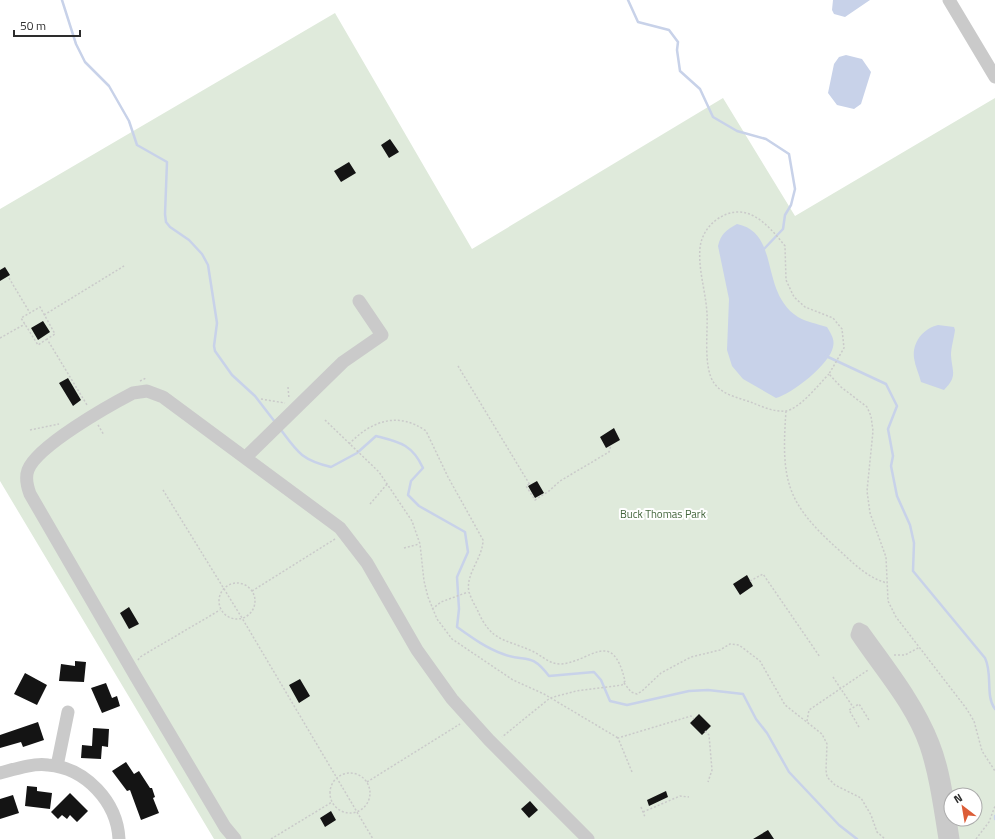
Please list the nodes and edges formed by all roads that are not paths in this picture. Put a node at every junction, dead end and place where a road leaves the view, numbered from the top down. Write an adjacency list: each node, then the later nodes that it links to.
1 (949, 0): 2 (street)
2 (995, 77)
3 (359, 301): 4 (street)
4 (246, 457): 9 (street); 10 (street)
5 (68, 712): 6 (street)
6 (57, 766): 7 (street); 8 (street)
7 (0, 773)
8 (119, 839)
9 (235, 839)
10 (588, 839)
11 (945, 839): 12 (street)
12 (953, 839)

